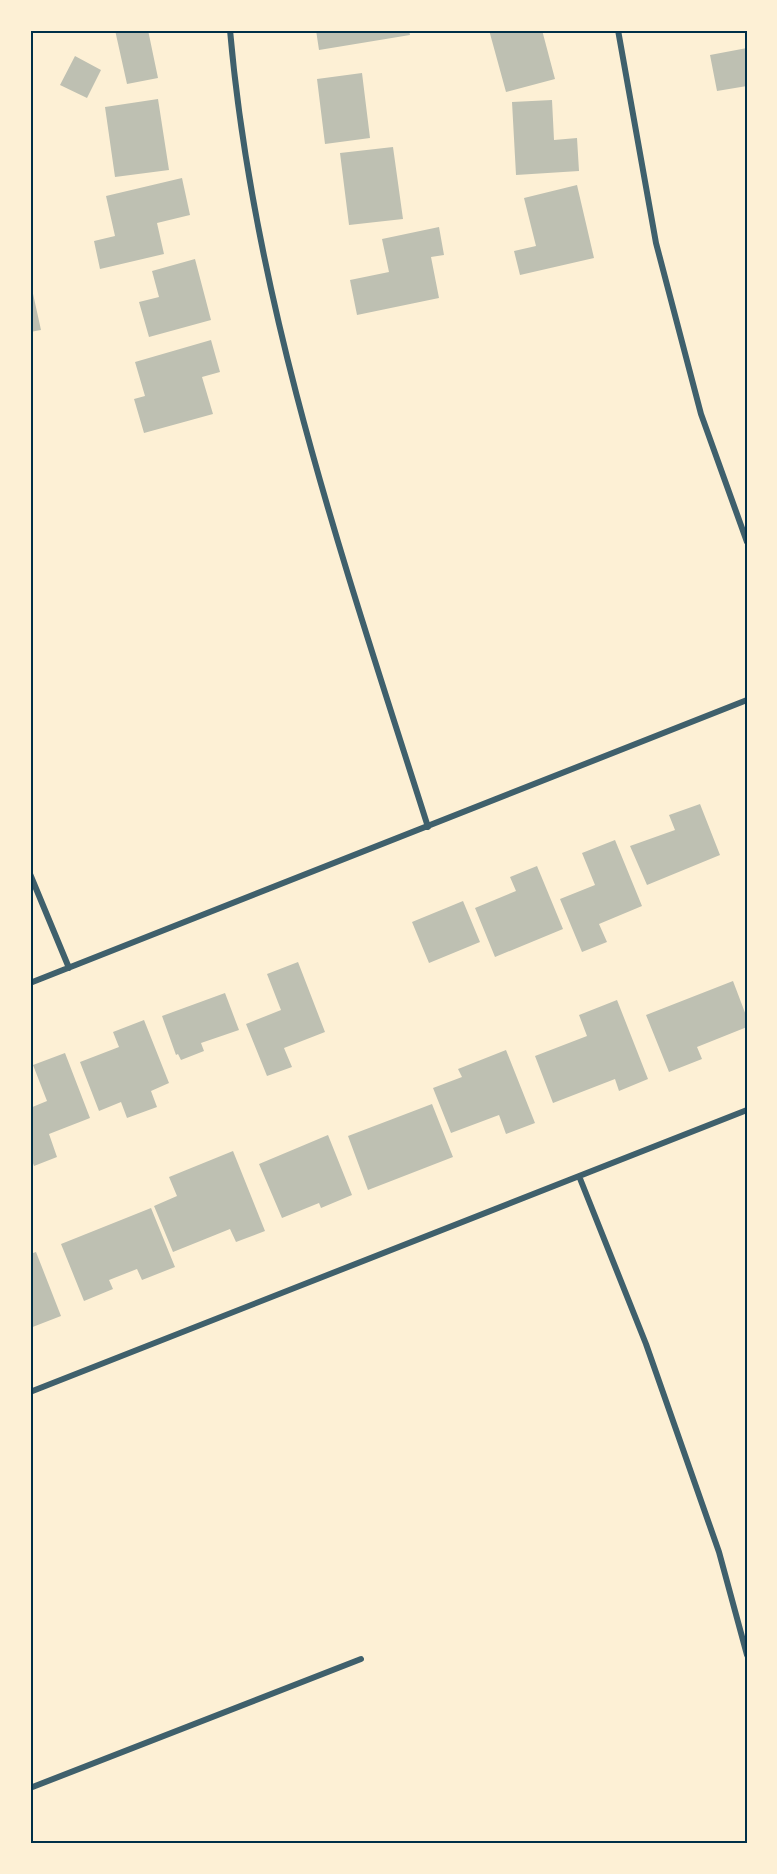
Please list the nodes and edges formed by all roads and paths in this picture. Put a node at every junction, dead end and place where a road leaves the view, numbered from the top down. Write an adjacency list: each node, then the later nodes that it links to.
1 (230, 30): 5 (street)
2 (618, 30): 3 (street)
3 (747, 542)
4 (747, 700): 5 (street)
5 (428, 827): 7 (street)
6 (30, 874): 7 (street)
7 (69, 968): 8 (street)
8 (30, 983)
9 (747, 1110): 10 (street)
10 (579, 1176): 11 (street); 12 (street)
11 (30, 1392)
12 (747, 1655)
13 (361, 1659): 14 (street)
14 (30, 1788)

